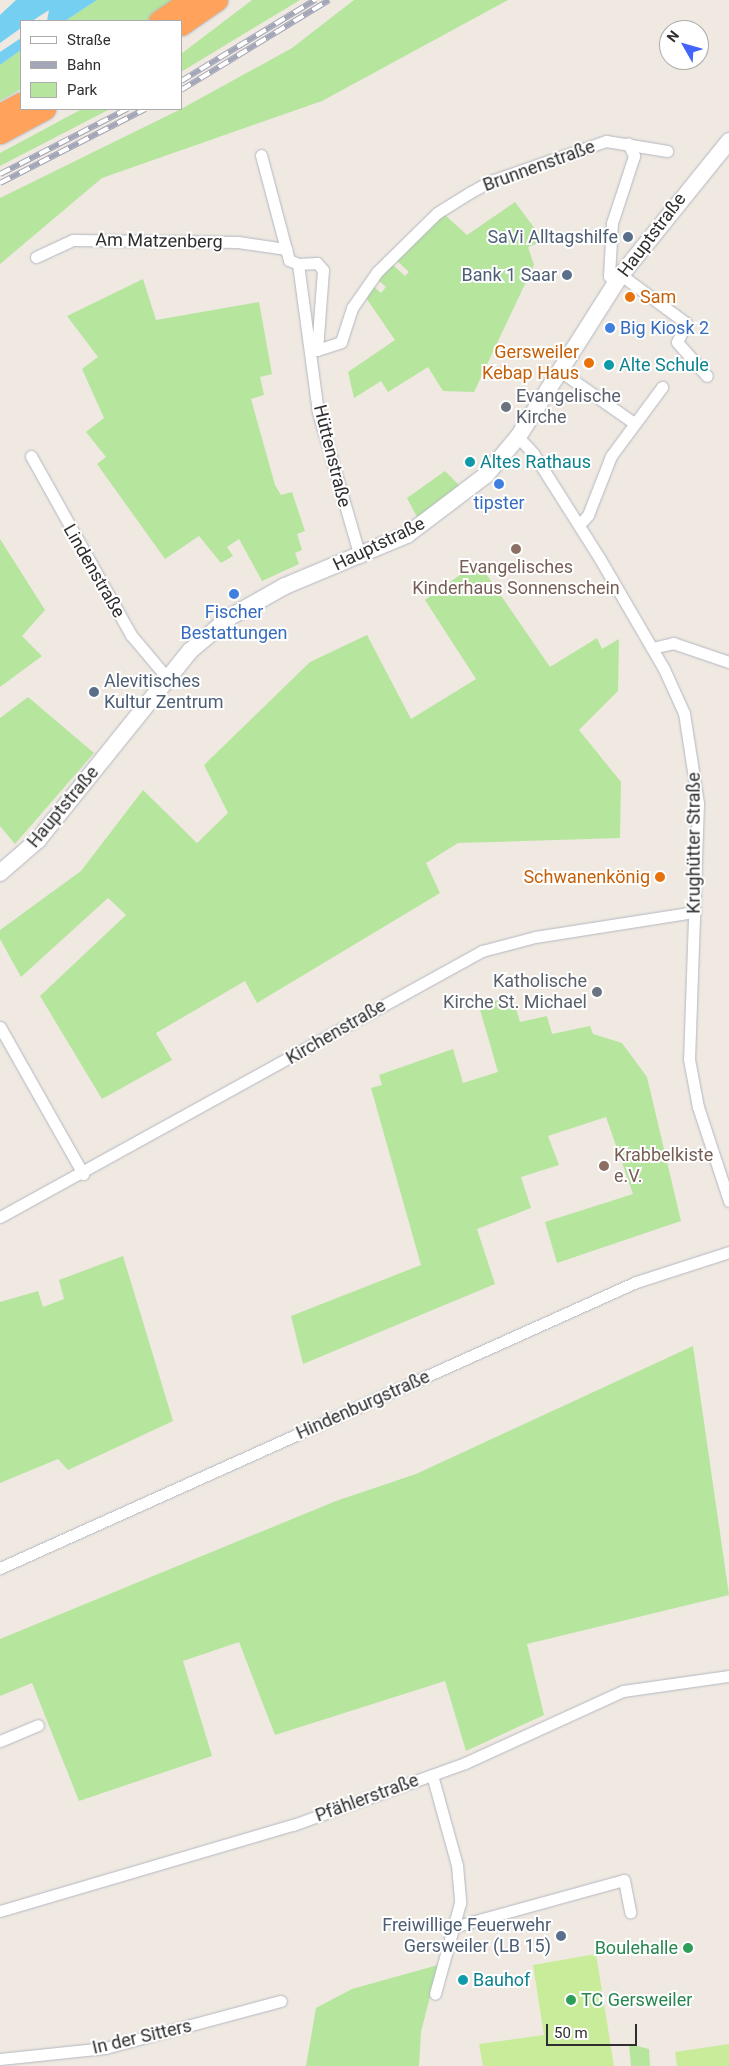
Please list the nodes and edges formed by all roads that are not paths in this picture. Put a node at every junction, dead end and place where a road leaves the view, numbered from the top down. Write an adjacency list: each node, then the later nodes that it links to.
1 (190, 0): 3 (highway)
2 (217, 0): 4 (highway)
3 (160, 20)
4 (182, 25)
5 (20, 104): 7 (highway)
6 (43, 110): 8 (highway)
7 (0, 114)
8 (0, 133)
9 (729, 141): 16 (main road, Hauptstraße)
10 (628, 144): 11 (street, Brunnenstraße); 16 (street); 17 (street, Brunnenstraße)
11 (667, 151)
12 (261, 155): 13 (street, Hüttenstraße)
13 (286, 249): 14 (street, Am Matzenberg); 15 (street, Hüttenstraße)
14 (36, 257)
15 (298, 264): 17 (street, Hüttenstraße); 17 (street, Hüttenstraße)
16 (619, 279): 18 (main road, Hauptstraße); 19 (street)
17 (315, 352): 25 (street, Hüttenstraße)
18 (560, 372): 21 (street); 22 (main road, Hauptstraße)
19 (707, 376)
20 (662, 387): 21 (street)
21 (634, 423): 24 (street)
22 (518, 437): 24 (street, Krughütter Straße); 25 (main road, Hauptstraße)
23 (31, 456): 28 (street, Lindenstraße)
24 (579, 525): 26 (street, Krughütter Straße)
25 (360, 557): 28 (main road, Hauptstraße)
26 (652, 648): 27 (street); 30 (street, Krughütter Straße)
27 (729, 662)
28 (168, 679): 29 (main road, Hauptstraße)
29 (0, 873)
30 (695, 912): 32 (street, Kirchenstraße); 33 (street, Krughütter Straße)
31 (0, 1027): 32 (street)
32 (84, 1174): 34 (street, Kirchenstraße)
33 (729, 1201)
34 (0, 1218)
35 (729, 1252): 36 (street, Hindenburgstraße)
36 (0, 1568)
37 (729, 1676): 40 (street, Pfählerstraße)
38 (38, 1725): 39 (street)
39 (0, 1741)
40 (432, 1775): 41 (street, Pfählerstraße); 43 (street)
41 (0, 1910)
42 (630, 1912): 43 (street)
43 (457, 1926): 44 (street)
44 (435, 1994)
45 (281, 2001): 46 (street, In der Sitters)
46 (0, 2059)

